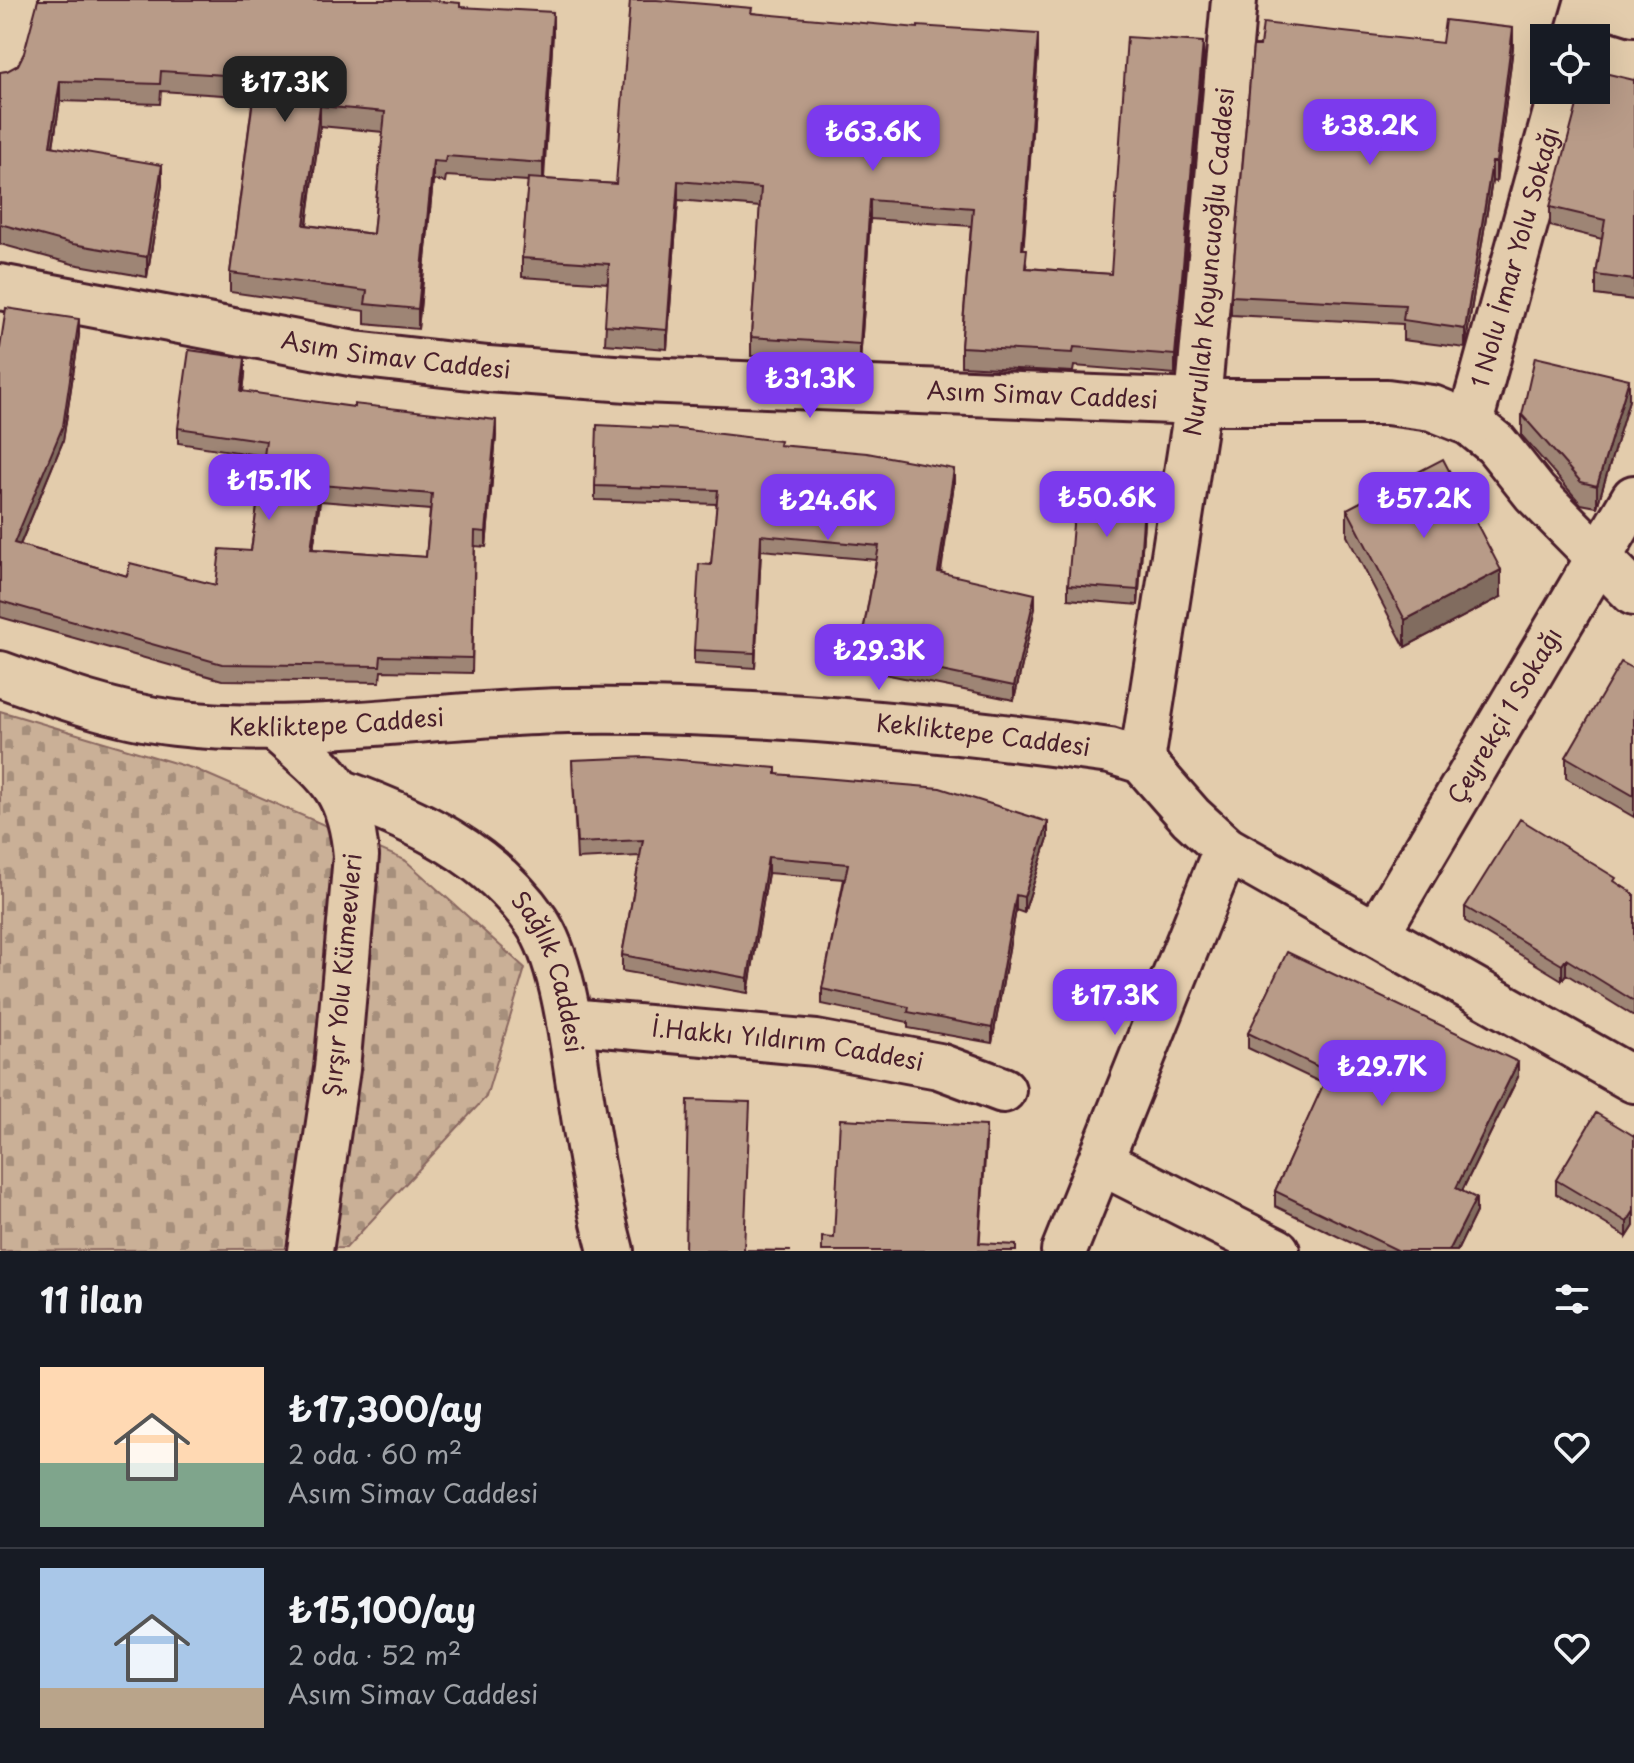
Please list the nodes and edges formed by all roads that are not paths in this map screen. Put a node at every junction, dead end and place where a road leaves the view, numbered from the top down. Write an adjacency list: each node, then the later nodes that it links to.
1 (15, 0): 6 (street)
2 (1234, 0): 9 (street, Nurullah Koyuncuoğlu Caddesi)
3 (1590, 0): 4 (street); 5 (street)
4 (1634, 13)
5 (1582, 24)
6 (0, 67)
7 (1558, 104): 10 (street, 1 Nolu İmar Yolu Sokağı)
8 (0, 287): 9 (street, Asım Simav Caddesi)
9 (1198, 402): 10 (street, Asım Simav Caddesi); 16 (street, Nurullah Koyuncuoğlu Caddesi)
10 (1470, 423): 12 (street, Asım Simav Caddesi)
11 (1634, 498): 12 (street, Çeyrekçi 1 Sokağı)
12 (1598, 560): 13 (street, Asım Simav Caddesi); 19 (street, Çeyrekçi 1 Sokağı)
13 (1634, 593)
14 (0, 674): 15 (street, Kekliktepe Caddesi)
15 (275, 728): 16 (street, Kekliktepe Caddesi); 17 (street)
16 (1142, 761): 18 (street)
17 (343, 793): 20 (street, Sağlık Caddesi); 24 (street, Şırşır Yolu Kümeevleri)
18 (1226, 849): 19 (street); 23 (street)
19 (1377, 933): 21 (street)
20 (569, 1021): 22 (street, İ.Hakkı Yıldırım Caddesi); 25 (street, Sağlık Caddesi)
21 (1634, 1080)
22 (1003, 1090)
23 (1101, 1162): 26 (street); 27 (street)
24 (310, 1251)
25 (611, 1251)
26 (1064, 1251)
27 (1277, 1251)

